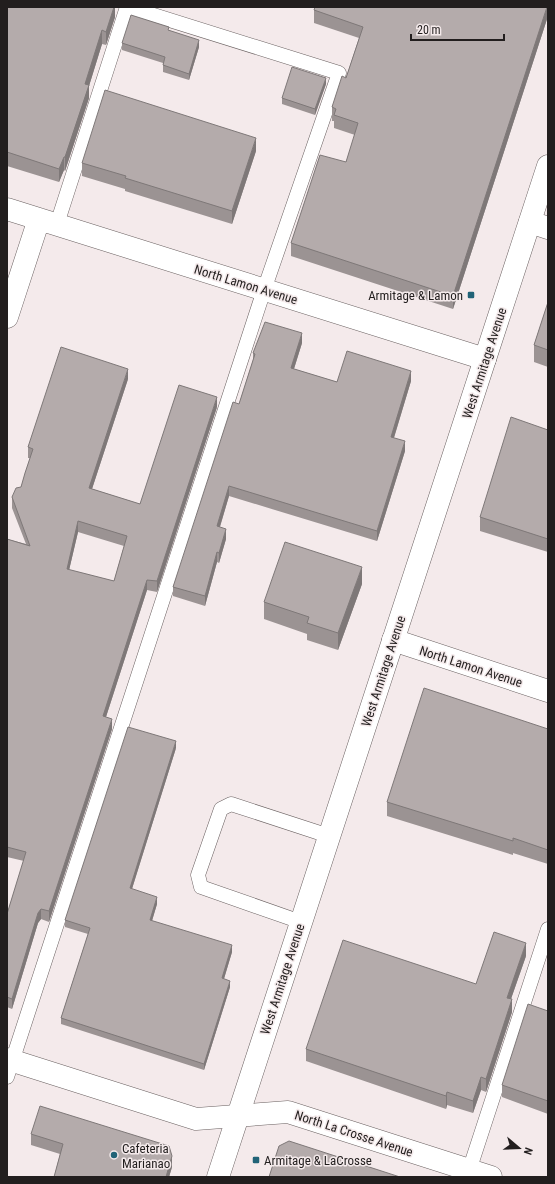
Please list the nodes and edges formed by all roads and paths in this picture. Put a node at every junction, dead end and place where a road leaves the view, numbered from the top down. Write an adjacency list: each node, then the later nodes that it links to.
1 (128, 7): 4 (lane); 6 (lane)
2 (548, 166): 5 (street, West Armitage Avenue)
3 (7, 209): 4 (street, North Lamon Avenue)
4 (48, 221): 6 (street, North Lamon Avenue); 7 (street)
5 (539, 225): 8 (street, West Armitage Avenue)
6 (264, 290): 8 (street, North Lamon Avenue); 14 (lane)
7 (7, 317)
8 (485, 359): 9 (street, West Armitage Avenue)
9 (393, 640): 10 (street, North Lamon Avenue); 11 (street, West Armitage Avenue)
10 (548, 691)
11 (329, 836): 12 (street, West Armitage Avenue); 12 (lane)
12 (301, 922): 15 (street, West Armitage Avenue)
13 (548, 929): 16 (lane)
14 (9, 1066): 15 (street, North La Crosse Avenue)
15 (238, 1116): 16 (street, North La Crosse Avenue); 17 (street, West Armitage Avenue)
16 (468, 1173): 18 (street, North La Crosse Avenue)
17 (218, 1177)
18 (491, 1177)

